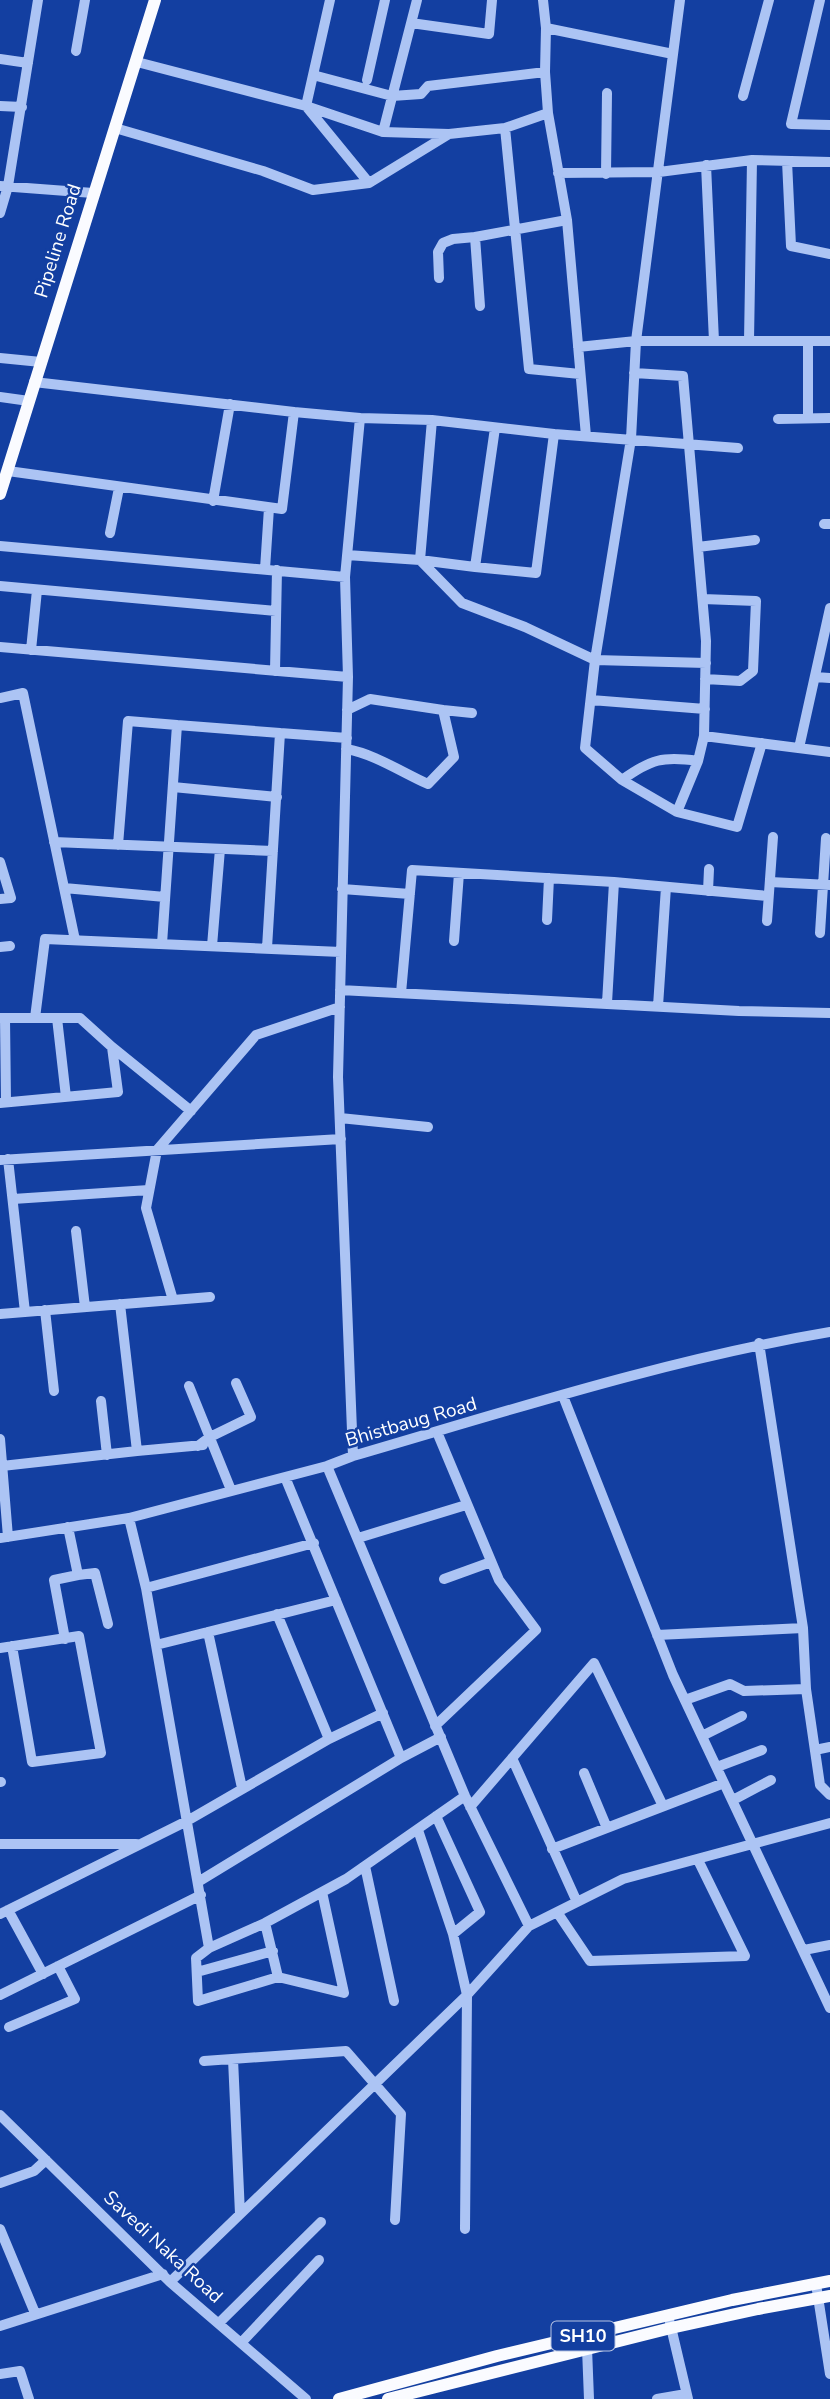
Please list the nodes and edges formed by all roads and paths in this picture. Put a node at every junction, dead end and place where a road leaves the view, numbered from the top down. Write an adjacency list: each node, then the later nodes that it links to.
1 (38, 0): 18 (street)
2 (85, 0): 14 (street)
3 (155, 0): 17 (main road, Pipeline Road)
4 (330, 0): 20 (street)
5 (385, 0): 21 (street)
6 (417, 0): 12 (street)
7 (492, 0): 12 (street)
8 (543, 0): 13 (street)
9 (680, 0): 15 (street)
10 (769, 0): 24 (street)
11 (820, 0): 29 (street)
12 (411, 23): 23 (street)
13 (546, 28): 15 (street); 19 (street)
14 (76, 51)
15 (673, 54): 38 (street)
16 (0, 59): 18 (street)
17 (137, 62): 26 (street); 30 (main road, Pipeline Road)
18 (28, 63): 27 (street)
19 (545, 72): 23 (street); 28 (street)
20 (313, 75): 23 (street); 26 (street)
21 (367, 80)
22 (607, 93): 40 (street)
23 (392, 96): 32 (street)
24 (743, 96)
25 (0, 106): 27 (street)
26 (306, 106): 32 (street); 41 (street)
27 (22, 107): 42 (street)
28 (548, 113): 31 (street); 39 (street)
29 (830, 125)
30 (115, 128): 41 (street); 43 (main road, Pipeline Road)
31 (505, 128): 33 (street); 46 (street)
32 (383, 132): 33 (street)
33 (449, 134): 41 (street)
34 (751, 160): 35 (street); 37 (street); 53 (street)
35 (787, 161): 36 (street); 48 (street)
36 (830, 162)
37 (706, 165): 38 (street); 52 (street)
38 (659, 172): 40 (street); 51 (street)
39 (558, 173): 40 (street); 45 (street)
40 (606, 174)
41 (369, 183)
42 (4, 186): 43 (street); 44 (street)
43 (93, 193): 58 (main road, Pipeline Road)
44 (0, 213)
45 (568, 219): 46 (street); 56 (street)
46 (515, 229): 47 (street); 60 (street)
47 (475, 237): 49 (street); 50 (street)
48 (830, 254)
49 (439, 278)
50 (480, 306)
51 (636, 341): 52 (street); 56 (street); 59 (street)
52 (714, 341): 53 (street)
53 (749, 341): 54 (street)
54 (808, 341): 55 (street); 66 (street)
55 (830, 341)
56 (578, 347): 60 (street)
57 (0, 358): 58 (street)
58 (41, 362): 61 (main road, Pipeline Road)
59 (634, 373): 74 (street); 75 (street)
60 (580, 374): 73 (street)
61 (34, 382): 63 (main road, Pipeline Road); 64 (street)
62 (0, 397): 63 (street)
63 (29, 401): 77 (main road, Pipeline Road)
64 (230, 404): 65 (street); 80 (street)
65 (294, 412): 67 (street); 81 (street)
66 (808, 417): 68 (street); 69 (street)
67 (360, 418): 70 (street); 86 (street)
68 (830, 418)
69 (778, 419)
70 (432, 420): 71 (street); 87 (street)
71 (495, 428): 72 (street); 88 (street)
72 (554, 434): 73 (street); 88 (street)
73 (586, 436): 74 (street)
74 (631, 439): 75 (street); 99 (street)
75 (689, 444): 76 (street); 85 (street)
76 (738, 448)
77 (8, 471): 78 (street); 79 (main road, Pipeline Road)
78 (119, 488): 80 (street); 82 (street)
79 (0, 495)
80 (213, 501): 81 (street)
81 (269, 508): 89 (street)
82 (110, 533)
83 (755, 540): 85 (street)
84 (0, 546): 89 (street)
85 (698, 547): 94 (street)
86 (347, 555): 87 (street); 91 (street)
87 (420, 560): 88 (street); 99 (street)
88 (475, 567)
89 (265, 569): 90 (street)
90 (277, 570): 91 (street); 96 (street)
91 (345, 577): 102 (street)
92 (0, 586): 93 (street)
93 (37, 590): 96 (street); 98 (street)
94 (703, 599): 100 (street); 105 (street)
95 (830, 608): 103 (street)
96 (276, 611): 101 (street)
97 (0, 647): 98 (street)
98 (31, 650): 101 (street)
99 (595, 660): 100 (street); 107 (street)
100 (706, 663): 105 (street)
101 (275, 671): 102 (street)
102 (348, 677): 109 (street)
103 (815, 677): 104 (street); 117 (street)
104 (830, 678)
105 (705, 679): 108 (street)
106 (0, 698): 127 (street)
107 (591, 700): 108 (street); 121 (street)
108 (705, 709): 114 (street)
109 (347, 710): 110 (street); 115 (street)
110 (443, 710): 111 (street); 118 (street)
111 (472, 713)
112 (177, 725): 113 (street); 122 (street); 128 (street)
113 (280, 733): 115 (street); 123 (street)
114 (704, 736): 116 (street); 120 (street)
115 (347, 738): 118 (street)
116 (762, 743): 117 (street); 124 (street)
117 (799, 748): 119 (street)
118 (346, 750): 141 (street)
119 (830, 752)
120 (698, 761): 121 (street); 124 (street)
121 (622, 780): 124 (street)
122 (173, 787): 123 (street); 129 (street)
123 (276, 797): 131 (street)
124 (677, 812)
125 (773, 837): 137 (street)
126 (826, 838): 138 (street)
127 (54, 842): 128 (street); 140 (street)
128 (118, 845): 129 (street)
129 (169, 847): 130 (street); 145 (street)
130 (220, 849): 131 (street); 153 (street)
131 (273, 851): 154 (street)
132 (0, 862): 146 (street)
133 (709, 869): 142 (street)
134 (459, 873): 135 (street); 143 (street); 151 (street)
135 (549, 878): 136 (street); 147 (street)
136 (614, 882): 139 (street); 158 (street)
137 (769, 882): 138 (street); 144 (street)
138 (826, 885): 149 (street)
139 (666, 887): 142 (street); 159 (street)
140 (64, 888): 145 (street); 150 (street)
141 (342, 889): 143 (street); 155 (street)
142 (708, 891): 144 (street)
143 (410, 894): 157 (street)
144 (768, 896): 148 (street)
145 (165, 897): 152 (street)
146 (0, 898)
147 (547, 920)
148 (766, 921)
149 (820, 933)
150 (75, 940): 152 (street); 163 (street)
151 (454, 941)
152 (162, 944): 153 (street)
153 (212, 946): 154 (street)
154 (267, 948): 155 (street)
155 (341, 951): 156 (street)
156 (340, 990): 157 (street); 160 (street)
157 (401, 993): 158 (street)
158 (607, 1003): 159 (street)
159 (658, 1006): 161 (street)
160 (340, 1007): 168 (street); 169 (street)
161 (830, 1013)
162 (3, 1018): 163 (street); 167 (street)
163 (35, 1018): 164 (street)
164 (57, 1018): 165 (street); 166 (street)
165 (112, 1047): 166 (street); 168 (street)
166 (65, 1097): 167 (street)
167 (3, 1102)
168 (191, 1111): 172 (street)
169 (340, 1118): 170 (street); 171 (street)
170 (428, 1127)
171 (341, 1139): 172 (street); 196 (street)
172 (157, 1150): 173 (street); 174 (street)
173 (4, 1159): 175 (street)
174 (149, 1190): 175 (street); 178 (street)
175 (13, 1199): 182 (street)
176 (76, 1231): 180 (street)
177 (210, 1297): 178 (street)
178 (173, 1300): 179 (street)
179 (120, 1304): 180 (street); 194 (street)
180 (85, 1307): 181 (street)
181 (45, 1310): 182 (street); 188 (street)
182 (25, 1312): 183 (street)
183 (0, 1314)
184 (830, 1332): 185 (street, Bhistbaug Road)
185 (759, 1343): 189 (street, Bhistbaug Road); 214 (street)
186 (236, 1383): 193 (street)
187 (189, 1386): 193 (street)
188 (54, 1391)
189 (563, 1396): 191 (street, Bhistbaug Road); 216 (street)
190 (101, 1401): 195 (street)
191 (437, 1432): 196 (street, Bhistbaug Road); 201 (street)
192 (0, 1439): 197 (street)
193 (211, 1441): 194 (street); 200 (street)
194 (137, 1451): 195 (street)
195 (107, 1455): 197 (street)
196 (353, 1456): 198 (street, Bhistbaug Road)
197 (1, 1462): 204 (street)
198 (327, 1466): 199 (street, Bhistbaug Road); 205 (street)
199 (285, 1477): 200 (street, Bhistbaug Road); 206 (street)
200 (231, 1490): 202 (street, Bhistbaug Road)
201 (466, 1505): 205 (street); 207 (street)
202 (129, 1518): 203 (street, Bhistbaug Road); 210 (street)
203 (68, 1527): 204 (street, Bhistbaug Road); 208 (street)
204 (4, 1537)
205 (358, 1538): 225 (street)
206 (314, 1543): 210 (street); 211 (street)
207 (491, 1562): 209 (street); 225 (street)
208 (78, 1575): 213 (street); 217 (street)
209 (443, 1578)
210 (146, 1588): 218 (street)
211 (336, 1600): 212 (street); 223 (street)
212 (277, 1614): 215 (street); 228 (street)
213 (108, 1624)
214 (803, 1628): 216 (street); 221 (street)
215 (208, 1632): 218 (street); 238 (street)
216 (657, 1634): 222 (street)
217 (65, 1639): 219 (street); 219 (street)
218 (156, 1645): 245 (street)
219 (12, 1646): 220 (street)
220 (0, 1648)
221 (806, 1689): 222 (street); 231 (street)
222 (685, 1700): 226 (street)
223 (383, 1713): 228 (street); 232 (street)
224 (742, 1716): 226 (street)
225 (435, 1726): 227 (street)
226 (702, 1735): 234 (street)
227 (441, 1737): 232 (street); 240 (street)
228 (329, 1739): 238 (street)
229 (830, 1747): 231 (street)
230 (762, 1750): 234 (street)
231 (815, 1750): 239 (street)
232 (401, 1758): 255 (street)
233 (512, 1758): 242 (street); 243 (street); 252 (street)
234 (717, 1767): 237 (street)
235 (584, 1773): 247 (street)
236 (771, 1780): 241 (street)
237 (724, 1783): 241 (street); 242 (street)
238 (242, 1788): 245 (street)
239 (830, 1795)
240 (465, 1796): 243 (street); 244 (street)
241 (733, 1800): 251 (street)
242 (663, 1806): 247 (street)
243 (470, 1807): 262 (street)
244 (436, 1816): 248 (street); 263 (street)
245 (187, 1821): 250 (street); 255 (street)
246 (830, 1823): 251 (street)
247 (607, 1828): 252 (street)
248 (418, 1830): 254 (street); 263 (street)
249 (0, 1844): 250 (street)
250 (138, 1844): 259 (street)
251 (755, 1845): 253 (street); 266 (street)
252 (552, 1849): 258 (street)
253 (698, 1860): 258 (street); 260 (street)
254 (365, 1866): 256 (street); 274 (street)
255 (198, 1882): 257 (street)
256 (322, 1892): 261 (street); 271 (street)
257 (201, 1895): 265 (street); 268 (street)
258 (577, 1902): 260 (street)
259 (4, 1912): 270 (street)
260 (556, 1912): 262 (street)
261 (265, 1923): 265 (street); 267 (street)
262 (529, 1926): 273 (street)
263 (453, 1934): 273 (street)
264 (830, 1945): 266 (street)
265 (209, 1948): 269 (street)
266 (804, 1950): 275 (street)
267 (273, 1951): 269 (street); 271 (street)
268 (58, 1966): 270 (street); 276 (street)
269 (197, 1972): 271 (street)
270 (43, 1974): 272 (street)
271 (278, 1977)
272 (0, 1995)
273 (467, 1995): 279 (street); 287 (street)
274 (394, 2001)
275 (830, 2008)
276 (9, 2027)
277 (233, 2059): 278 (street); 279 (street); 283 (street)
278 (204, 2061)
279 (375, 2085): 283 (street); 284 (street)
280 (0, 2115): 281 (street, Savedi Naka Road)
281 (46, 2160): 282 (street); 290 (street, Savedi Naka Road)
282 (0, 2183)
283 (240, 2214): 290 (street)
284 (395, 2220)
285 (321, 2222): 296 (street)
286 (0, 2229): 288 (street)
287 (465, 2229)
288 (4, 2249): 294 (street)
289 (319, 2260): 298 (street)
290 (167, 2278): 294 (street); 296 (street, Savedi Naka Road)
291 (830, 2281): 292 (main road, SH10)
292 (816, 2284): 293 (street); 295 (main road, SH10)
293 (824, 2297): 295 (main road, SH10); 301 (street)
294 (35, 2313): 297 (street)
295 (670, 2322): 299 (main road, SH10); 302 (street); 305 (main road, SH10)
296 (219, 2323): 298 (street, Savedi Naka Road)
297 (0, 2326)
298 (241, 2343): 304 (street, Savedi Naka Road)
299 (587, 2348): 306 (main road, SH10); 307 (street)
300 (0, 2374): 303 (street)
301 (830, 2374)
302 (687, 2396): 308 (street)
303 (29, 2399)
304 (306, 2399)
305 (339, 2399)
306 (388, 2399)
307 (589, 2399)
308 (657, 2399)

